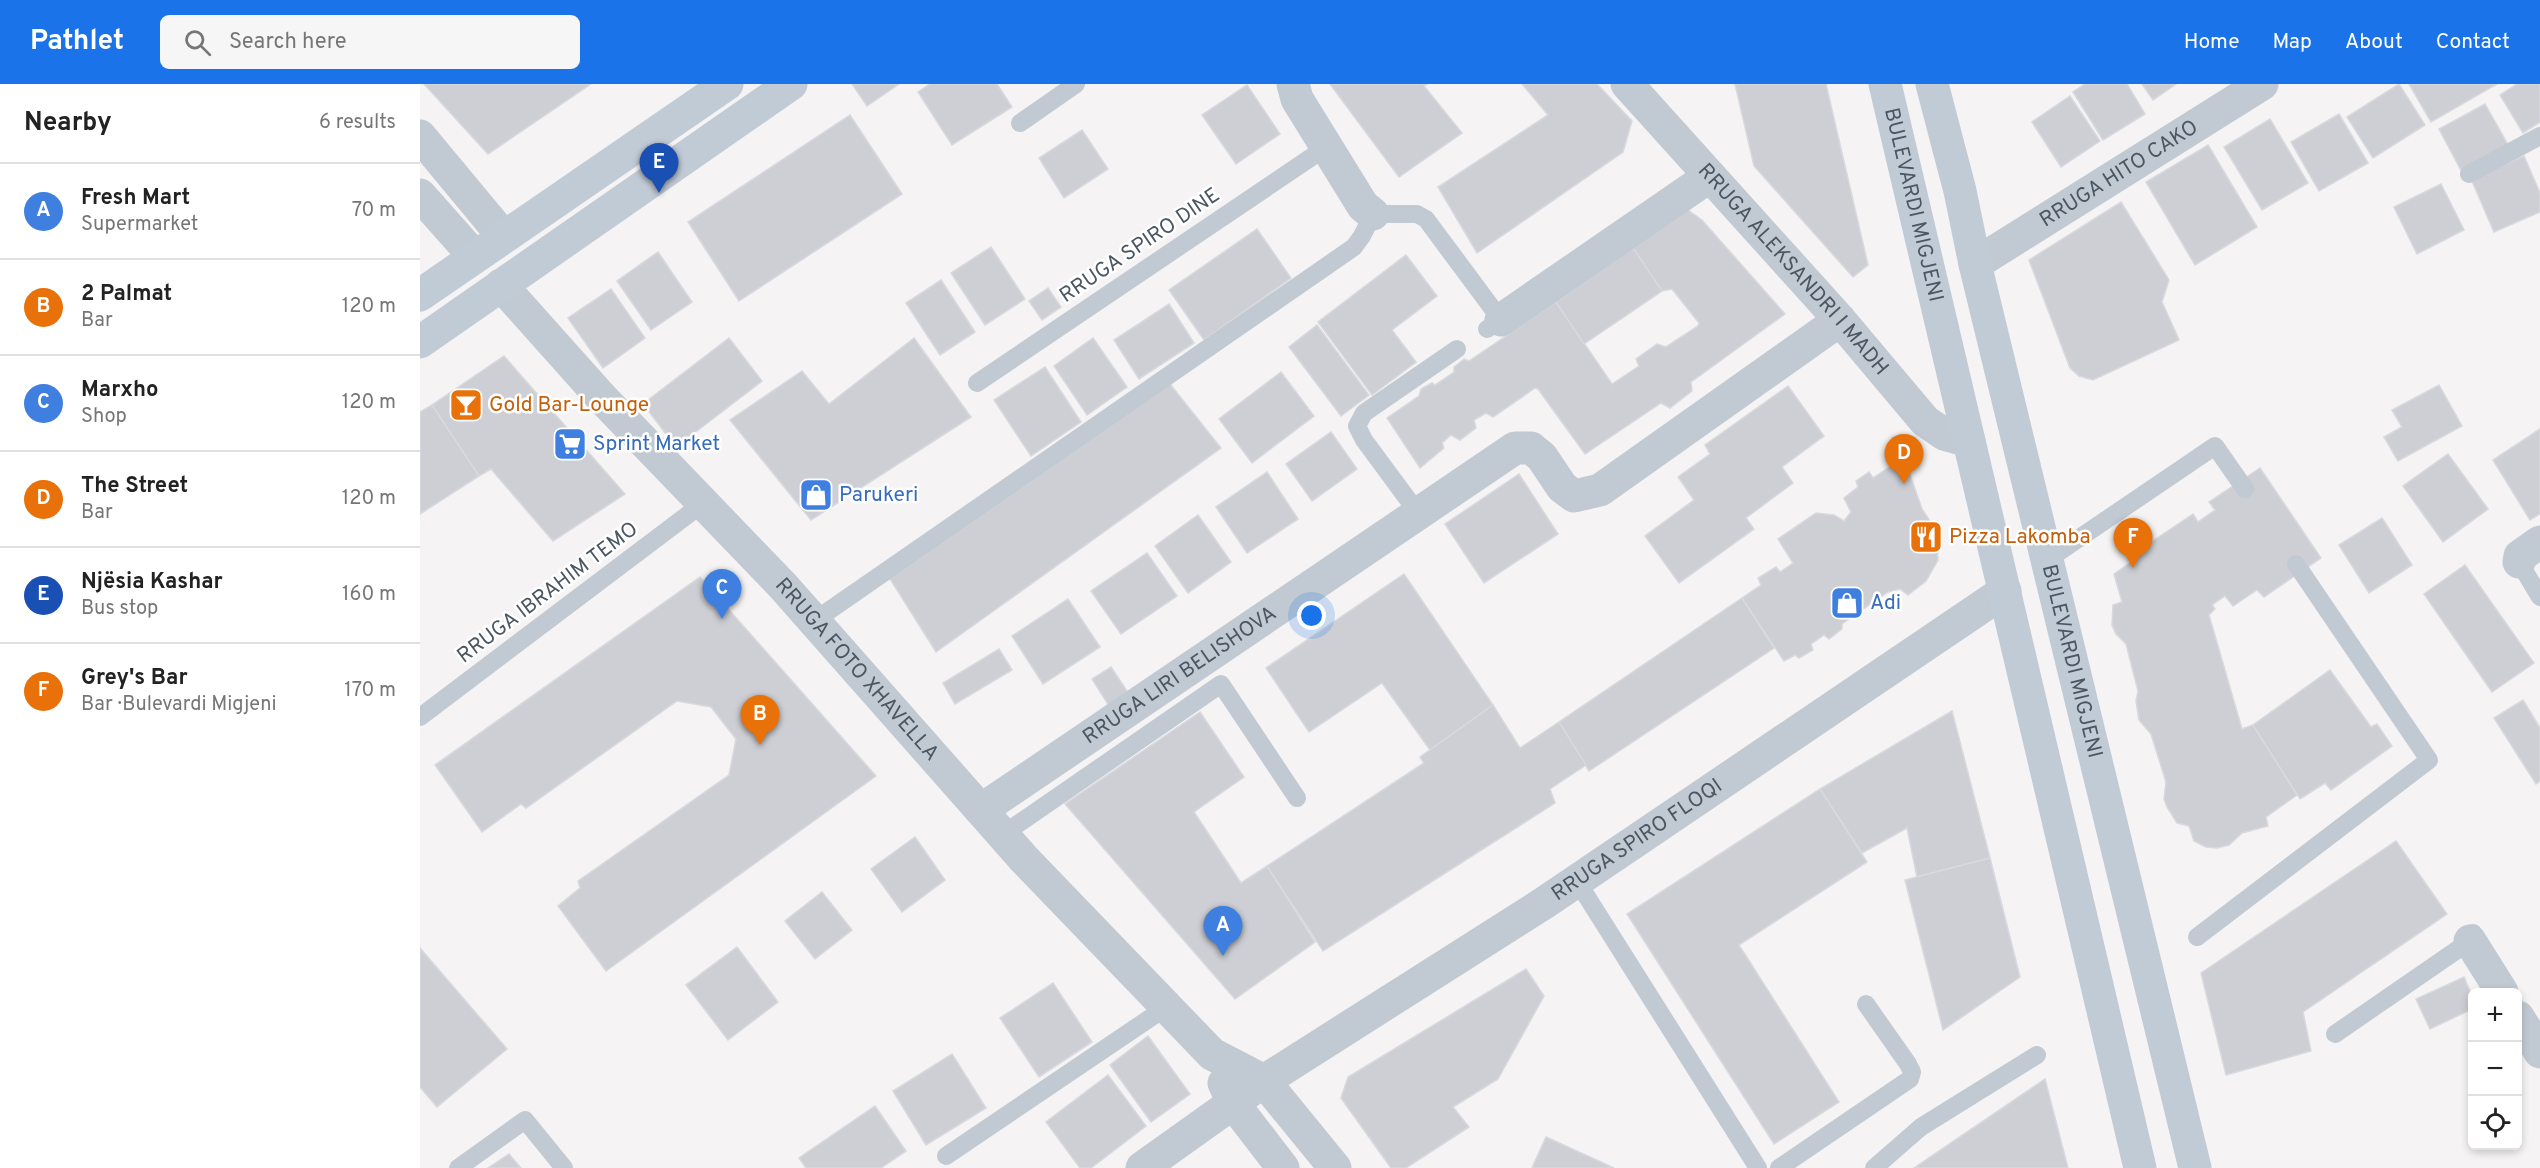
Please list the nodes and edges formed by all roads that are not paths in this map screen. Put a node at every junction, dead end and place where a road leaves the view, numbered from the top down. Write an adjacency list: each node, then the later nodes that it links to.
1 (727, 84): 17 (main road)
2 (791, 84): 20 (main road)
3 (1076, 84): 9 (lane)
4 (1293, 84): 12 (street)
5 (1627, 84): 14 (street, RRUGA ALEKSANDRI I MADH)
6 (1885, 84): 28 (main road, BULEVARDI MIGJENI)
7 (1932, 84): 19 (main road, BULEVARDI MIGJENI)
8 (2262, 84): 19 (street, RRUGA HITO CAKO)
9 (1020, 123)
10 (420, 136): 17 (street)
11 (2540, 136): 13 (lane)
12 (1328, 146): 16 (street); 27 (lane, RRUGA SPIRO DINE)
13 (2469, 174)
14 (1710, 176): 23 (street, RRUGA ALEKSANDRI I MADH); 24 (street)
15 (420, 195): 18 (street)
16 (1373, 214): 24 (lane); 37 (lane)
17 (503, 236): 18 (main road); 20 (main road)
18 (474, 256): 21 (main road); 22 (main road)
19 (1975, 264): 33 (main road, BULEVARDI MIGJENI)
20 (529, 265): 21 (main road)
21 (501, 285): 25 (main road); 30 (street, RRUGA FOTO XHAVELLA)
22 (420, 295)
23 (1840, 320): 28 (street, RRUGA ALEKSANDRI I MADH); 31 (street, RRUGA LIRI BELISHOVA)
24 (1494, 324)
25 (420, 342)
26 (1457, 349): 31 (lane)
27 (977, 383)
28 (1969, 441): 35 (main road, BULEVARDI MIGJENI)
29 (2245, 489): 33 (lane)
30 (702, 504): 37 (street, RRUGA FOTO XHAVELLA); 38 (lane, RRUGA IBRAHIM TEMO)
31 (1418, 513): 40 (street, RRUGA LIRI BELISHOVA)
32 (2530, 552): 36 (lane)
33 (2047, 560): 65 (main road, BULEVARDI MIGJENI)
34 (2296, 564): 44 (lane)
35 (2005, 591): 42 (street, RRUGA SPIRO FLOQI); 64 (main road, BULEVARDI MIGJENI)
36 (2540, 597)
37 (814, 621): 40 (street, RRUGA FOTO XHAVELLA)
38 (420, 717)
39 (1297, 798): 41 (lane)
40 (981, 810): 41 (street, RRUGA FOTO XHAVELLA)
41 (1002, 835): 47 (street, RRUGA FOTO XHAVELLA)
42 (1577, 881): 53 (street, RRUGA SPIRO FLOQI); 61 (lane)
43 (2472, 934): 45 (street); 49 (lane)
44 (2197, 937)
45 (2499, 988)
46 (1866, 1004): 62 (lane)
47 (1165, 1008): 51 (street, RRUGA FOTO XHAVELLA); 55 (lane)
48 (2522, 1025): 50 (street)
49 (2335, 1034)
50 (2540, 1052)
51 (1212, 1054): 53 (street); 54 (street)
52 (2037, 1054): 63 (lane)
53 (1264, 1081): 54 (street, RRUGA SPIRO FLOQI); 60 (street)
54 (1233, 1104): 58 (street, RRUGA SPIRO FLOQI); 59 (street)
55 (946, 1156)
56 (458, 1168): 57 (lane)
57 (564, 1168)
58 (1142, 1168)
59 (1282, 1168)
60 (1335, 1168)
61 (1758, 1168)
62 (1779, 1168)
63 (1874, 1168)
64 (2140, 1168)
65 (2195, 1168)

